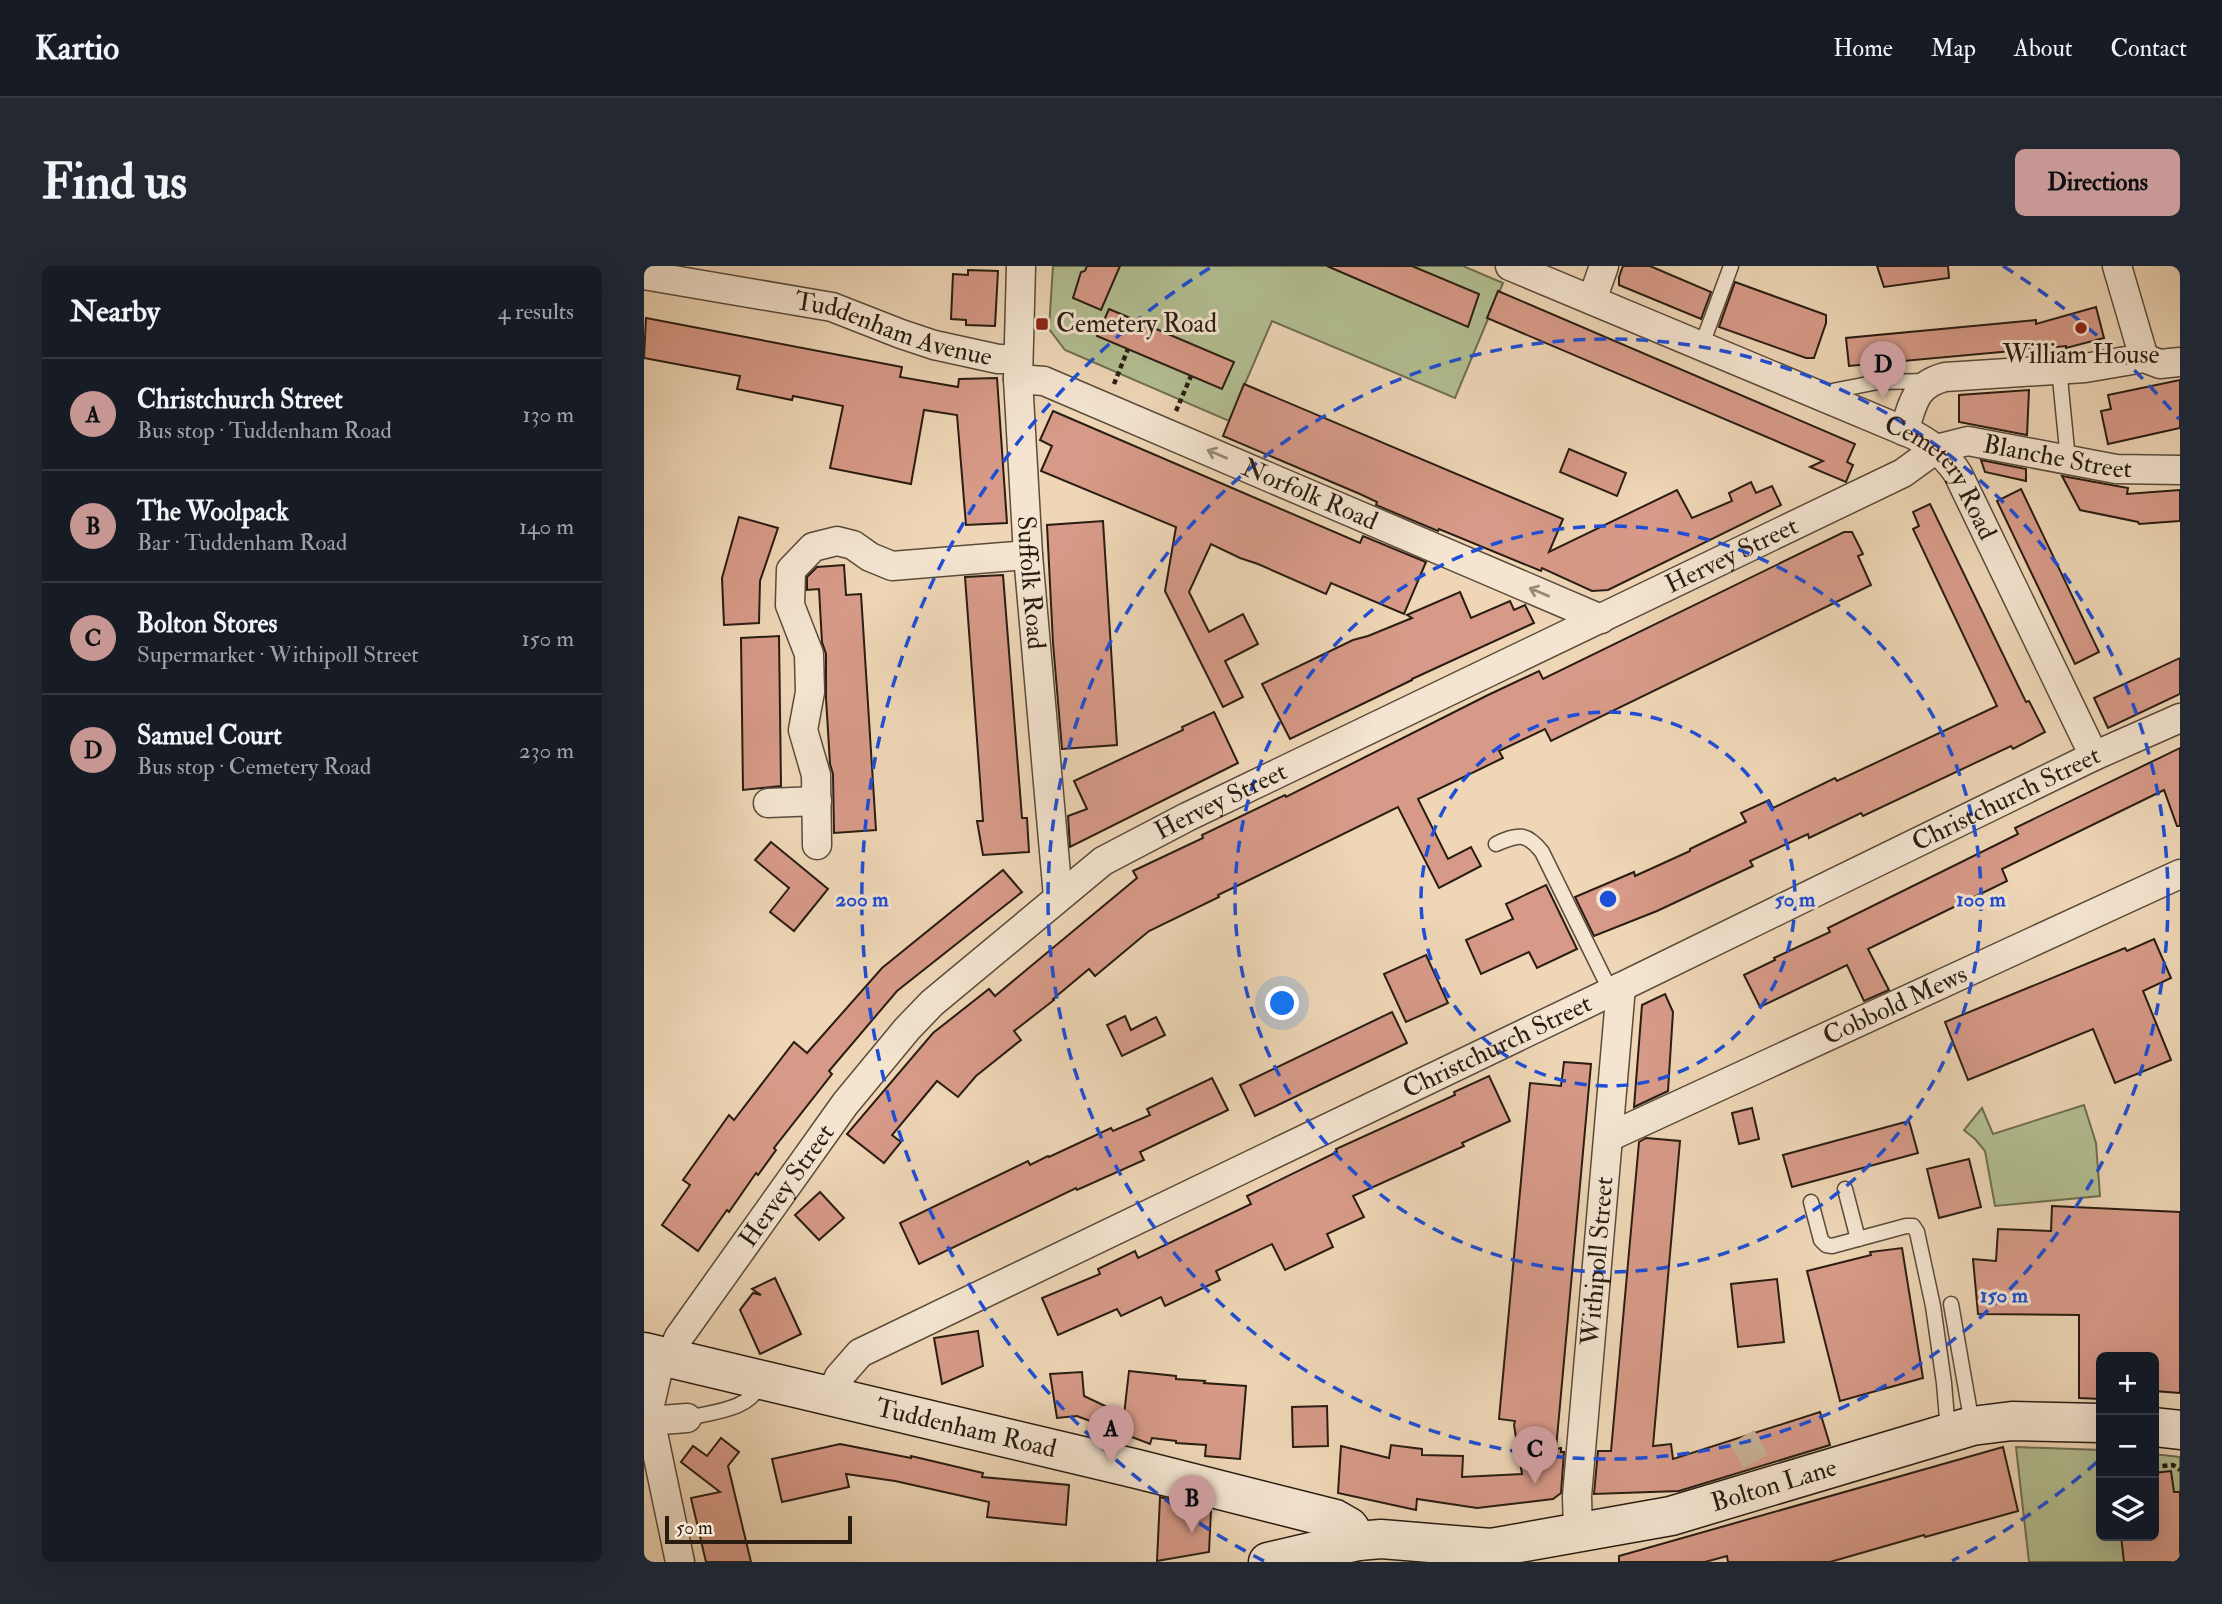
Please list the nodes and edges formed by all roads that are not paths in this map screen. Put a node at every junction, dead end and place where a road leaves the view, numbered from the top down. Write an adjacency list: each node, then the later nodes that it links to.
1 (1021, 266): 12 (street, Suffolk Road)
2 (1510, 266): 7 (street, Cemetery Road)
3 (1604, 266): 7 (street)
4 (1731, 266): 8 (lane)
5 (2117, 266): 9 (street)
6 (644, 275): 12 (street, Tuddenham Avenue)
7 (1592, 300): 8 (street, Cemetery Road)
8 (1701, 346): 14 (street, Cemetery Road)
9 (2144, 358): 10 (street); 11 (street)
10 (2180, 362)
11 (2059, 368): 13 (street); 17 (lane)
12 (1018, 369): 19 (street, Suffolk Road); 20 (street, Norfolk Road, one-way to 12)
13 (1930, 381): 14 (lane); 15 (street)
14 (1817, 394): 15 (street, Cemetery Road)
15 (1903, 430): 16 (street, Cemetery Road)
16 (1936, 449): 17 (street, Blanche Street); 20 (street, Hervey Street); 22 (street, Cemetery Road)
17 (2068, 460): 18 (street, Blanche Street)
18 (2180, 470)
19 (1028, 555): 23 (street); 28 (street, Suffolk Road)
20 (1601, 619): 28 (street, Hervey Street)
21 (2180, 718): 22 (street, Christchurch Street)
22 (2094, 756): 29 (street, Christchurch Street)
23 (817, 801): 24 (street); 26 (street)
24 (768, 803)
25 (1496, 844): 29 (lane)
26 (817, 845)
27 (2180, 874): 30 (street, Cobbold Mews)
28 (1059, 897): 35 (street, Hervey Street)
29 (1616, 990): 30 (street, Withipoll Street); 37 (street, Christchurch Street)
30 (1609, 1137): 43 (street, Withipoll Street)
31 (1845, 1189): 33 (lane)
32 (1811, 1202): 33 (lane)
33 (1858, 1239): 41 (lane)
34 (1951, 1304): 41 (lane)
35 (658, 1356): 36 (main road, Tuddenham Road); 38 (street, Hervey Street)
36 (761, 1380): 37 (main road, Tuddenham Road); 38 (lane)
37 (830, 1396): 44 (main road, Tuddenham Road)
38 (659, 1419): 46 (street)
39 (2096, 1423): 41 (main road, Bolton Lane)
40 (2159, 1428): 42 (main road)
41 (1960, 1429): 43 (main road, Bolton Lane)
42 (2180, 1430)
43 (1578, 1533): 45 (main road, Bolton Lane)
44 (1358, 1541): 45 (main road, Bolton Lane); 47 (main road, Bolton Lane)
45 (1448, 1554)
46 (680, 1562)
47 (1268, 1562)

